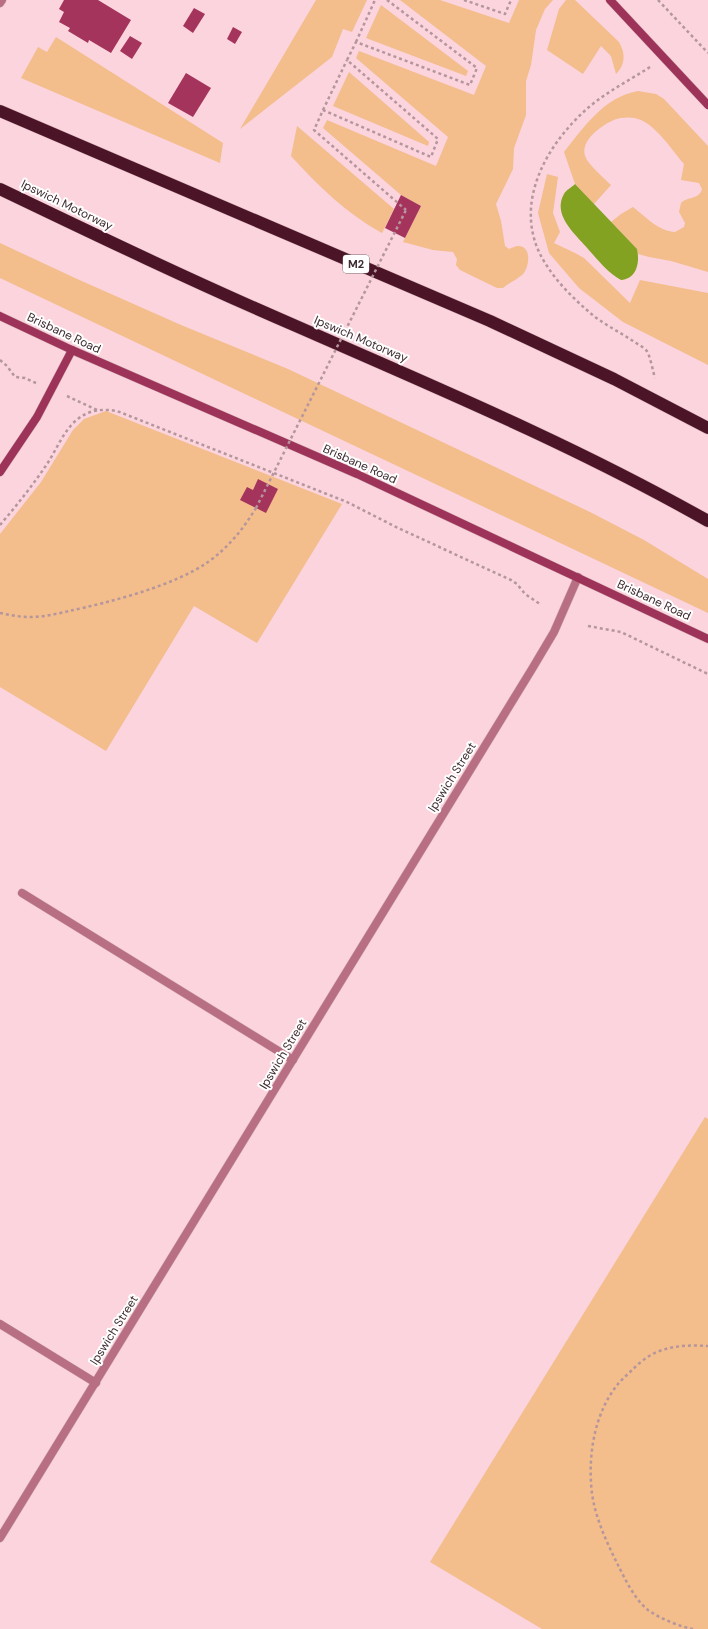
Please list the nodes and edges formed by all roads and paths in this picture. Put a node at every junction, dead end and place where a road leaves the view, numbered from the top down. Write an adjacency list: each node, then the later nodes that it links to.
1 (2, 0): 8 (street)
2 (375, 0): 9 (path)
3 (388, 0): 9 (path)
4 (464, 0): 5 (path)
5 (511, 0)
6 (610, 0): 11 (street)
7 (658, 0): 10 (path)
8 (0, 3)
9 (356, 42): 12 (path)
10 (708, 53)
11 (664, 58): 13 (street); 21 (path)
12 (346, 60): 14 (path); 14 (path)
13 (708, 105)
14 (323, 110): 28 (path, bridge)
15 (0, 111): 21 (highway, M2)
16 (0, 189): 24 (highway, Ipswich Motorway)
17 (0, 316): 18 (street, Brisbane Road)
18 (72, 350): 23 (street); 26 (street, Brisbane Road)
19 (0, 360): 20 (path)
20 (25, 378)
21 (664, 405): 22 (highway, M2)
22 (708, 428)
23 (0, 472)
24 (708, 521)
25 (0, 525): 27 (path)
26 (578, 577): 30 (street, Brisbane Road); 33 (street, Ipswich Street)
27 (540, 604)
28 (0, 613)
29 (588, 626): 31 (path)
30 (708, 639)
31 (708, 674)
32 (22, 894): 33 (street)
33 (293, 1060): 36 (street, Ipswich Street)
34 (0, 1324): 36 (street)
35 (708, 1346): 38 (path)
36 (96, 1383): 37 (street, Ipswich Street)
37 (0, 1538)
38 (693, 1629)

